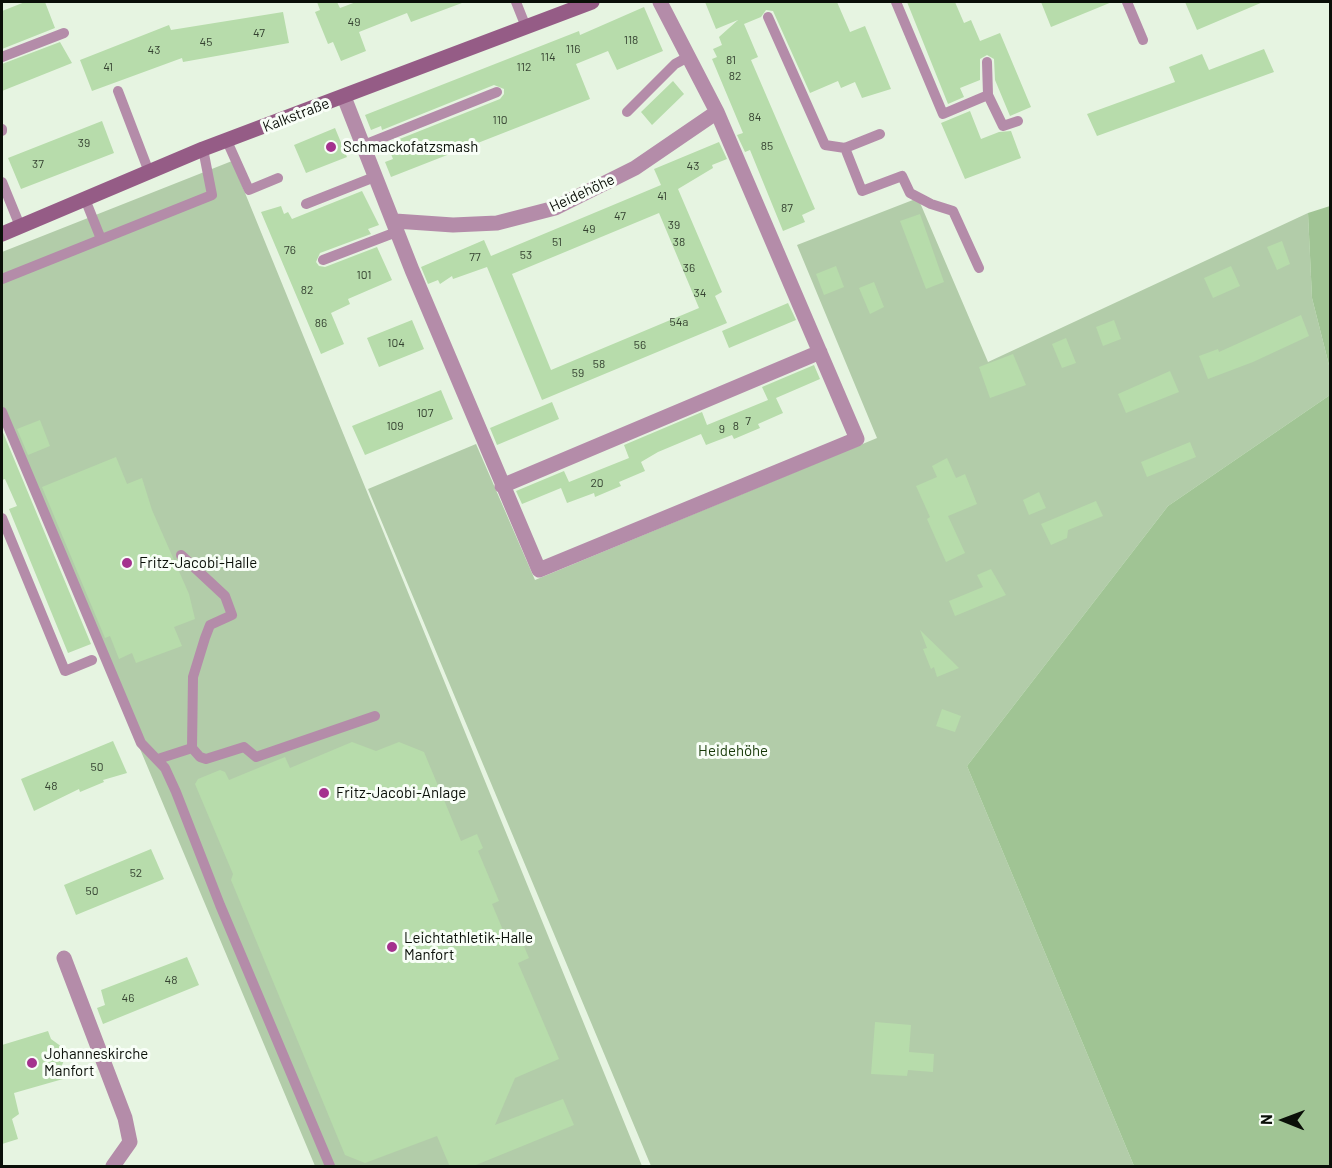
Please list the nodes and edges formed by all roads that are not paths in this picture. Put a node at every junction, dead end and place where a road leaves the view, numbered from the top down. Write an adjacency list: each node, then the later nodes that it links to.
1 (516, 2): 7 (lane)
2 (592, 2): 7 (street, Kalkstraße)
3 (660, 2): 11 (street)
4 (896, 2): 15 (lane)
5 (1127, 2): 9 (lane)
6 (768, 17): 23 (lane)
7 (526, 27): 16 (street, Kalkstraße)
8 (64, 33): 10 (lane)
9 (1143, 40)
10 (2, 57)
11 (688, 57): 17 (lane); 18 (street)
12 (987, 62): 15 (lane)
13 (118, 91): 25 (lane)
14 (497, 92): 22 (lane)
15 (988, 95): 19 (lane)
16 (344, 97): 21 (street, Kalkstraße); 22 (street)
17 (627, 112)
18 (717, 112): 32 (street, Heidehöhe); 38 (street)
19 (1018, 121)
20 (880, 134): 23 (lane)
21 (227, 141): 24 (street, Kalkstraße); 27 (lane)
22 (364, 145): 26 (street)
23 (845, 148): 36 (lane)
24 (203, 149): 25 (street, Kalkstraße); 34 (lane)
25 (149, 172): 29 (street, Kalkstraße)
26 (377, 176): 30 (lane); 32 (street)
27 (278, 178)
28 (2, 182): 31 (lane)
29 (85, 199): 31 (street, Kalkstraße); 34 (lane)
30 (306, 204)
31 (21, 226): 33 (street, Kalkstraße)
32 (397, 226): 35 (lane); 40 (street)
33 (2, 234)
34 (100, 239): 37 (lane)
35 (323, 260)
36 (979, 268)
37 (2, 279)
38 (820, 352): 40 (street); 40 (street)
39 (2, 412): 46 (lane)
40 (502, 486)
41 (2, 518): 43 (lane)
42 (182, 555): 45 (lane)
43 (92, 660)
44 (375, 716): 45 (lane)
45 (192, 748): 46 (lane)
46 (158, 759): 49 (lane)
47 (64, 957): 48 (street)
48 (113, 1167)
49 (330, 1167)

